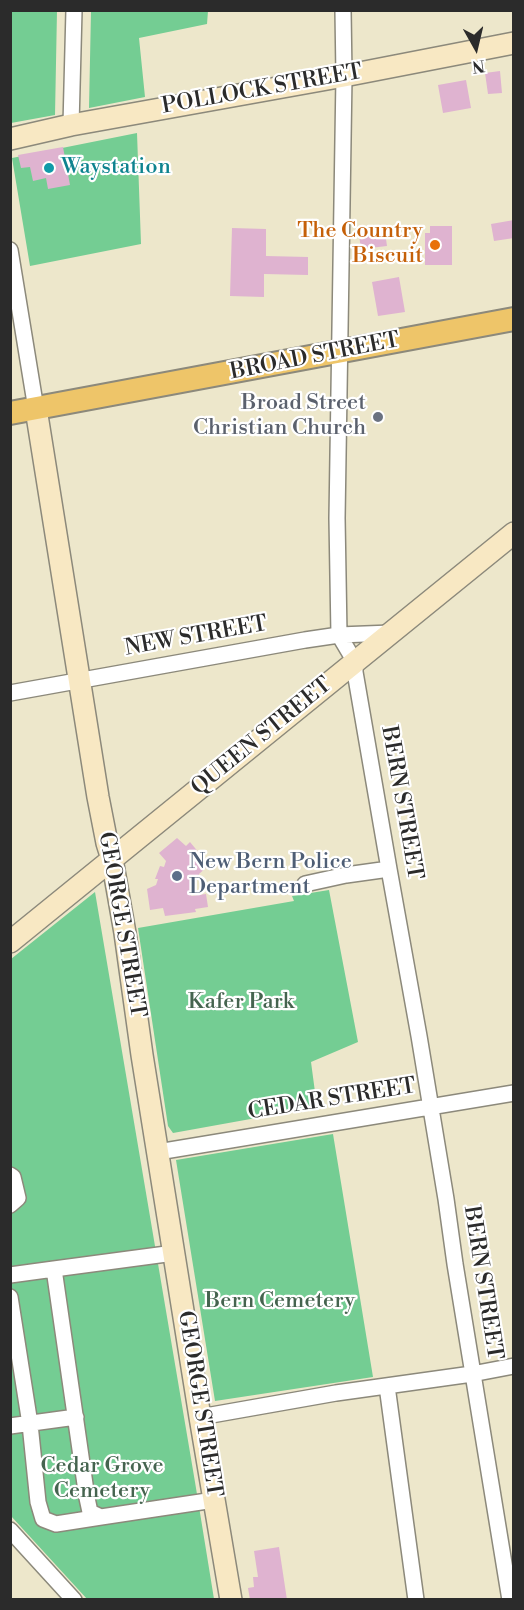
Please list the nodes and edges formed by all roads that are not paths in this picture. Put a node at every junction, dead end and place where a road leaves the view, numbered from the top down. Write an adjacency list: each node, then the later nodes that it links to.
1 (74, 10): 5 (street)
2 (343, 10): 4 (street, BERN STREET)
3 (513, 43): 4 (street, POLLOCK STREET)
4 (344, 76): 5 (street, POLLOCK STREET); 10 (street, BERN STREET)
5 (71, 125): 6 (street, POLLOCK STREET)
6 (10, 138)
7 (10, 249): 12 (street, GEORGE STREET)
8 (513, 319): 10 (main road, BROAD STREET)
9 (513, 333): 10 (main road, BROAD STREET)
10 (339, 360): 12 (main road, BROAD STREET); 16 (street, BERN STREET)
11 (10, 413): 12 (main road, BROAD STREET)
12 (37, 415): 13 (main road, BROAD STREET); 18 (street, GEORGE STREET)
13 (10, 427)
14 (513, 533): 15 (street, QUEEN STREET)
15 (391, 633): 16 (street, NEW STREET); 17 (street, QUEEN STREET)
16 (339, 635): 17 (street, BERN STREET); 18 (street, NEW STREET)
17 (355, 662): 20 (street, QUEEN STREET); 21 (street, BERN STREET)
18 (79, 681): 19 (street, NEW STREET); 20 (street, GEORGE STREET)
19 (10, 693)
20 (112, 859): 23 (street, QUEEN STREET); 26 (street, GEORGE STREET)
21 (389, 869): 22 (street); 25 (street, BERN STREET)
22 (305, 884)
23 (10, 942)
24 (513, 1093): 25 (street, CEDAR STREET)
25 (430, 1106): 26 (street, CEDAR STREET); 34 (street, BERN STREET)
26 (158, 1152): 29 (street, GEORGE STREET)
27 (10, 1175): 28 (street)
28 (10, 1204)
29 (174, 1253): 30 (street); 37 (street, GEORGE STREET)
30 (54, 1269): 31 (street); 36 (street)
31 (10, 1275)
32 (10, 1297): 38 (street)
33 (513, 1366): 34 (street)
34 (472, 1374): 35 (street); 46 (street, BERN STREET)
35 (387, 1386): 37 (street); 45 (street)
36 (76, 1417): 38 (street); 41 (street)
37 (200, 1417): 40 (street, GEORGE STREET)
38 (30, 1424): 39 (street); 41 (street)
39 (10, 1426)
40 (214, 1500): 41 (street); 44 (street, GEORGE STREET)
41 (101, 1517)
42 (10, 1530): 43 (street)
43 (74, 1599)
44 (231, 1599)
45 (416, 1599)
46 (510, 1599)

